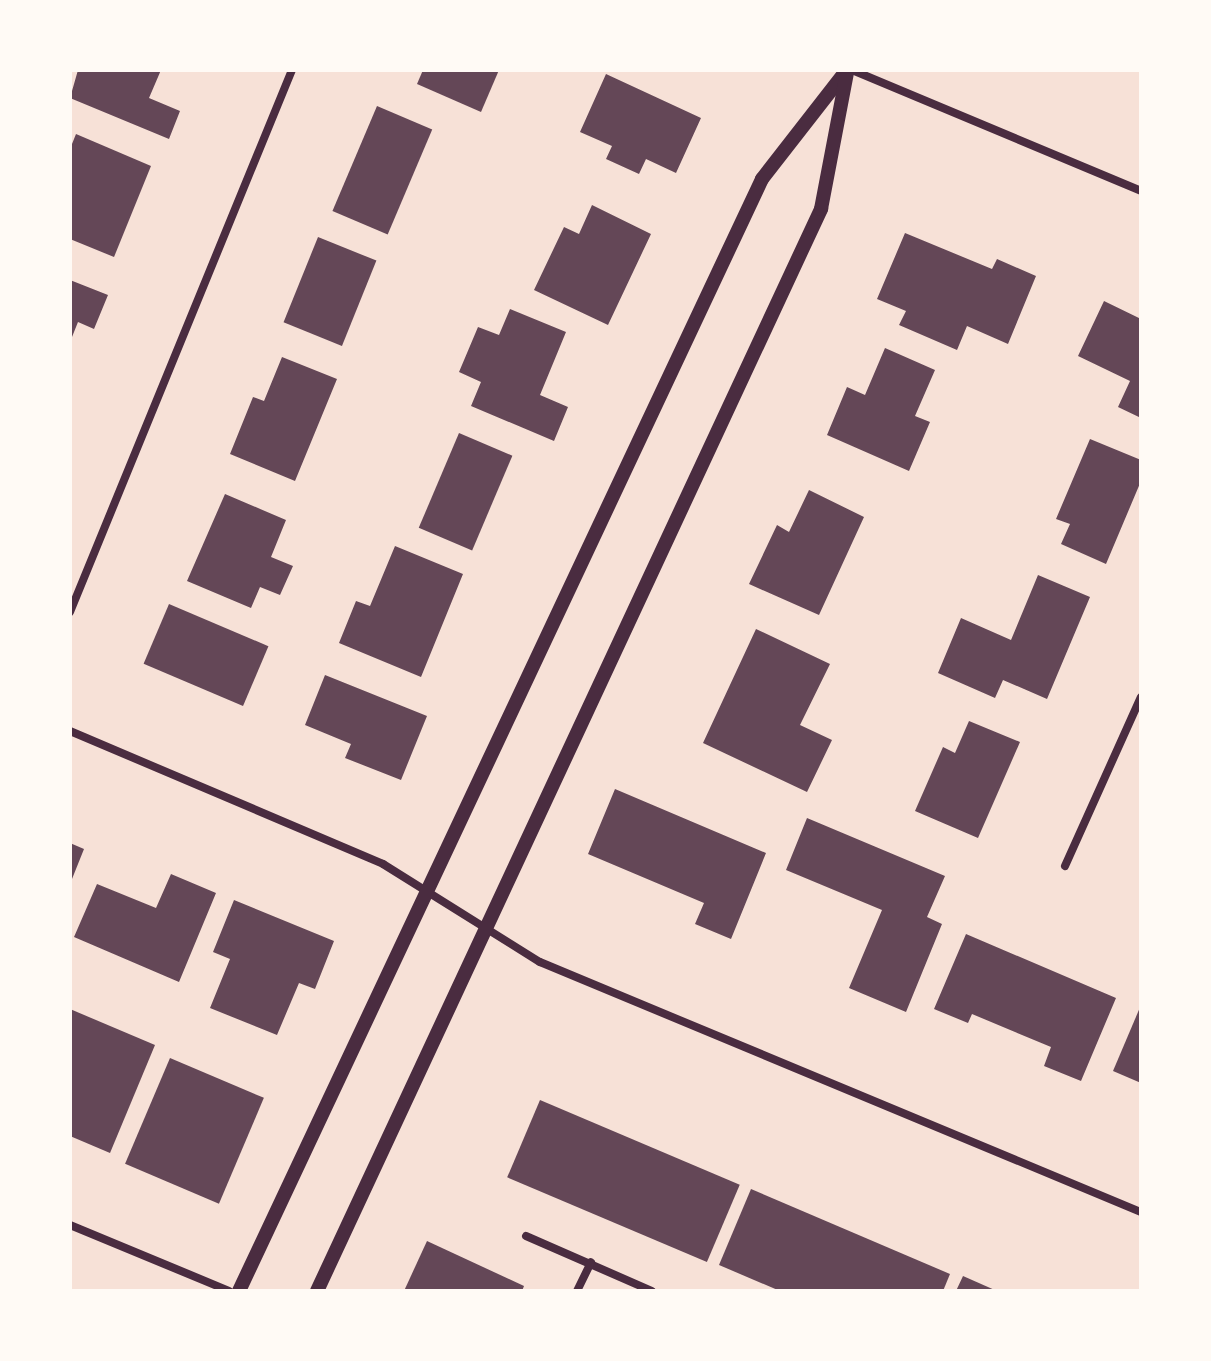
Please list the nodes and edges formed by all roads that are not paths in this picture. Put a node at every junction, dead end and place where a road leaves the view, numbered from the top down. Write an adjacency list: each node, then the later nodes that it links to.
1 (292, 70): 4 (street)
2 (849, 70): 3 (street); 8 (street); 9 (street)
3 (1141, 191)
4 (70, 612)
5 (1141, 697): 7 (street)
6 (70, 731): 8 (street)
7 (1065, 866)
8 (429, 892): 9 (street); 15 (street)
9 (486, 928): 10 (street); 16 (street)
10 (1141, 1212)
11 (70, 1225): 14 (street)
12 (526, 1236): 13 (street)
13 (591, 1262): 17 (street); 18 (street)
14 (229, 1291)
15 (239, 1291)
16 (317, 1291)
17 (577, 1291)
18 (652, 1291)

